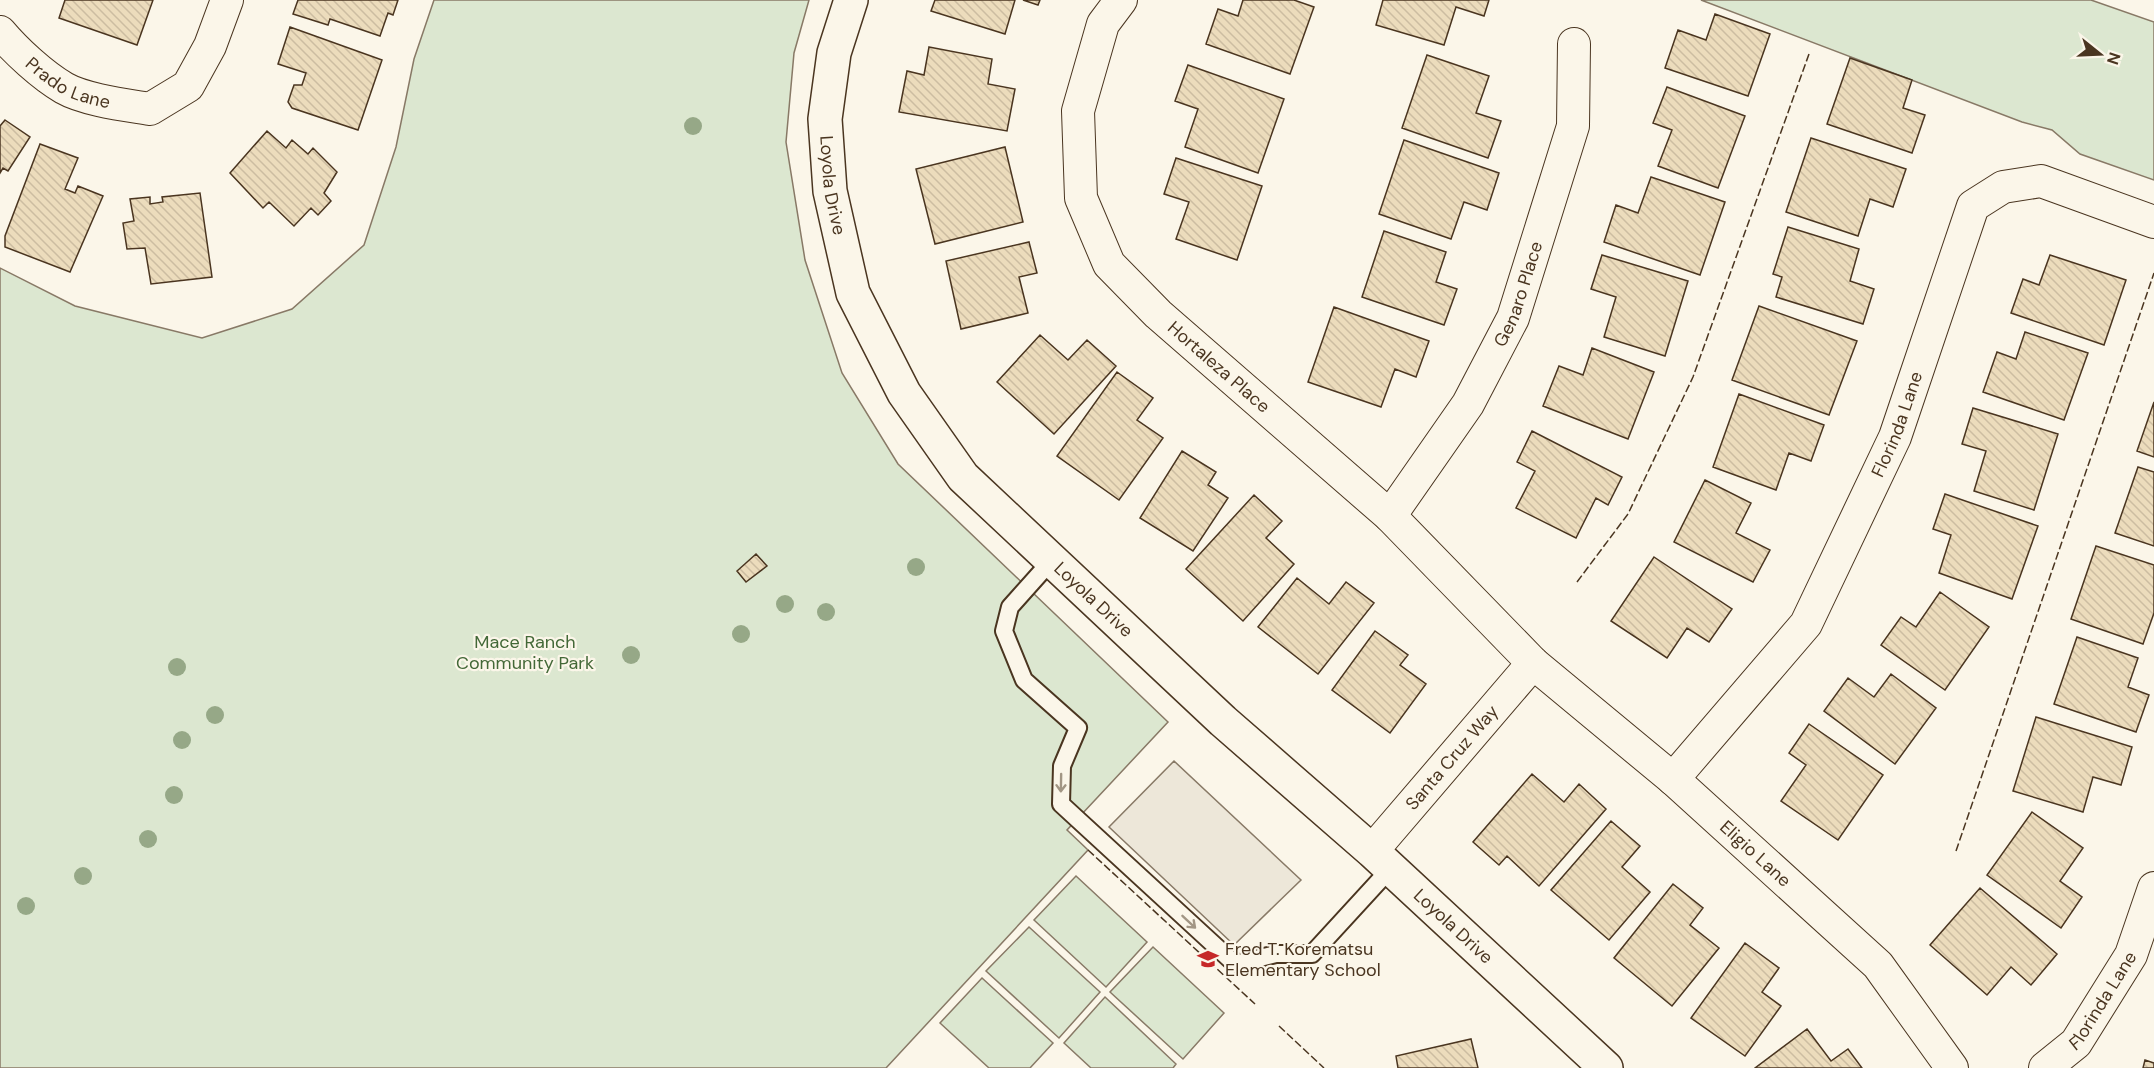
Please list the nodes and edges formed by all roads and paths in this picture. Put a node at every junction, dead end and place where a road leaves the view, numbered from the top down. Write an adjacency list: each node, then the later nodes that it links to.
1 (227, 0): 4 (street, Prado Lane)
2 (851, 0): 8 (street, Loyola Drive)
3 (1121, 0): 7 (street, Hortaleza Place)
4 (0, 32)
5 (1574, 44): 7 (street, Genaro Place)
6 (2154, 222): 10 (street, Florinda Lane)
7 (1390, 516): 9 (street, Hortaleza Place)
8 (1052, 560): 11 (street, Loyola Drive); 11 (lane, one-way to 11)
9 (1533, 663): 10 (street, Eligio Lane); 11 (street, Santa Cruz Way)
10 (1673, 779): 14 (street, Eligio Lane)
11 (1381, 860): 13 (street, Loyola Drive)
12 (2154, 888): 15 (street, Florinda Lane)
13 (1606, 1068)
14 (1952, 1068)
15 (2045, 1068)

